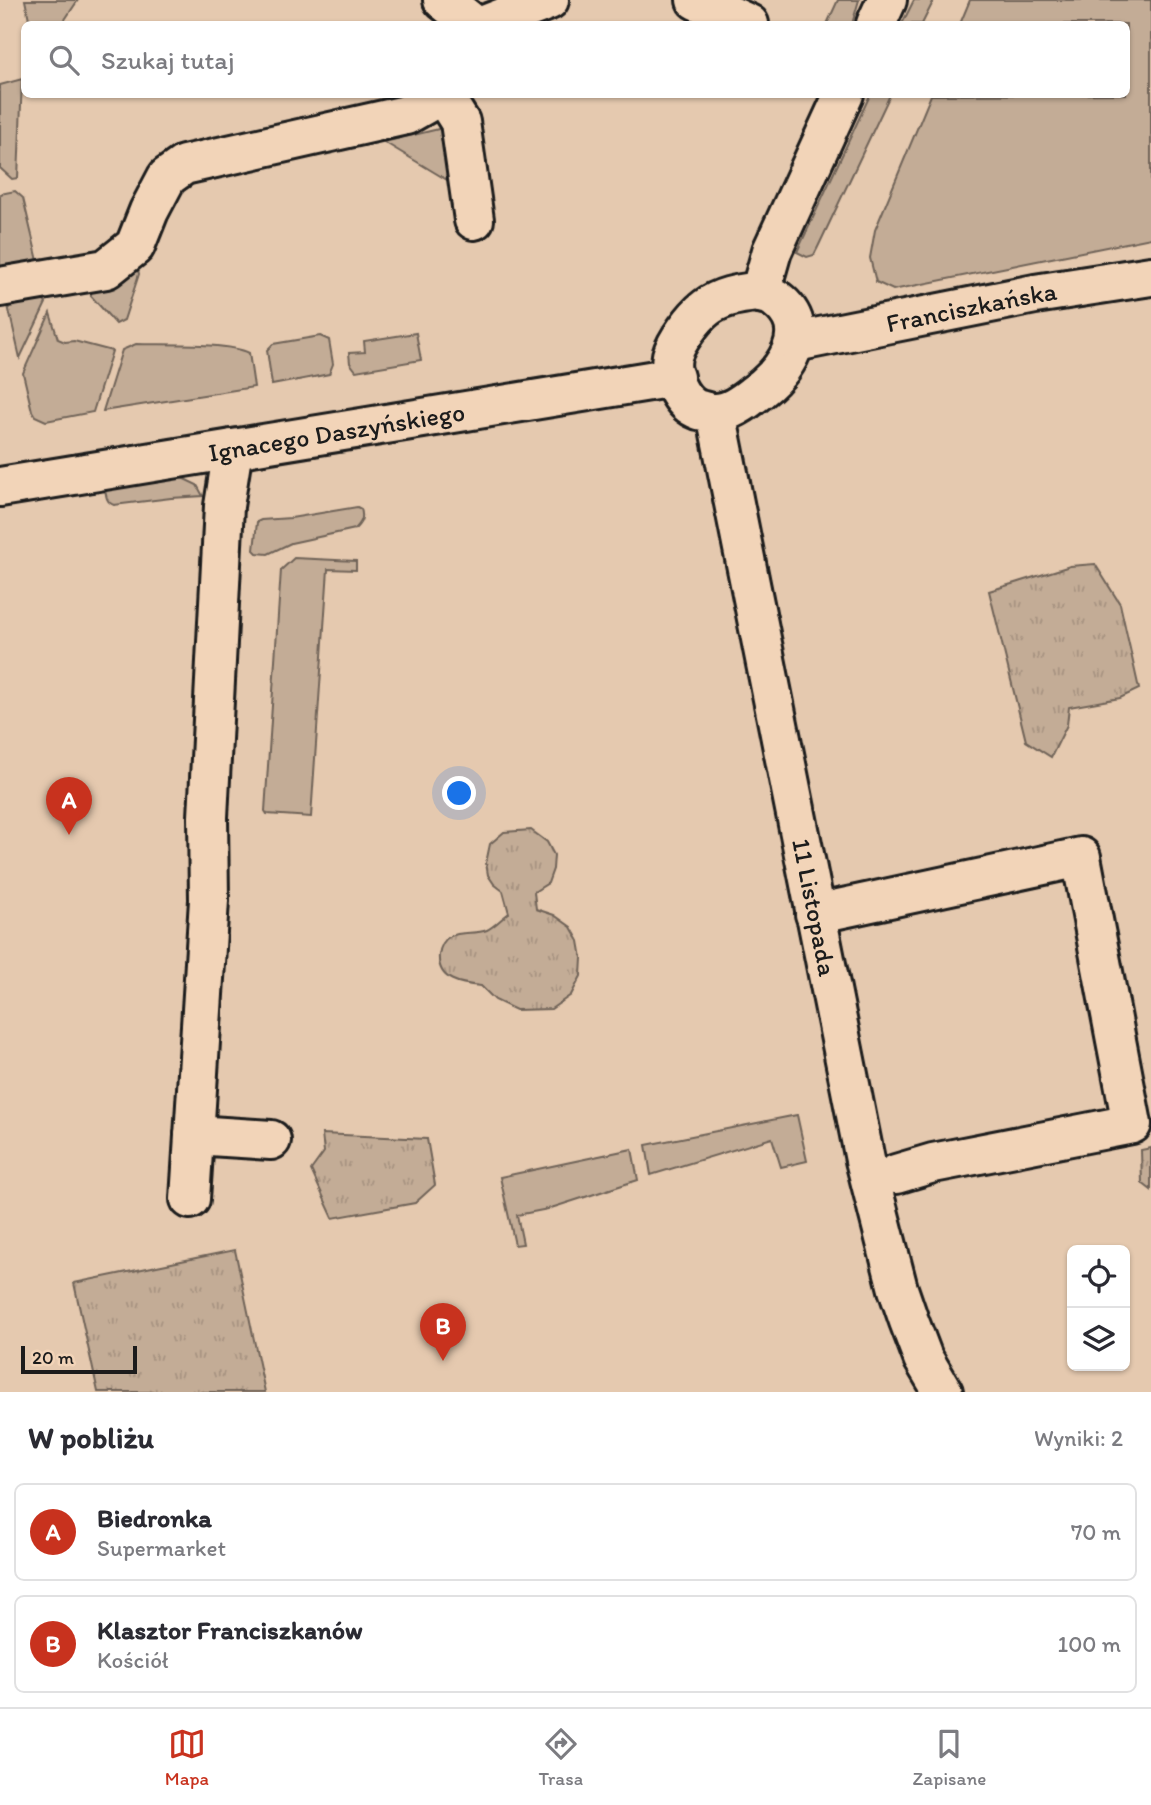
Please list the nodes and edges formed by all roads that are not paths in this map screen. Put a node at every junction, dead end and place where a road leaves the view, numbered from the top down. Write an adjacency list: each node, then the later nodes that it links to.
1 (443, 0): 5 (street)
2 (549, 0): 6 (street)
3 (694, 0): 7 (street); 8 (street)
4 (887, 0): 9 (street)
5 (469, 21)
6 (496, 21)
7 (684, 21)
8 (742, 21)
9 (877, 21)
10 (437, 98): 15 (street)
11 (445, 98): 13 (street)
12 (842, 98): 16 (street)
13 (474, 219)
14 (1151, 276): 17 (street, Franciszkańska)
15 (0, 286)
16 (760, 293): 17 (street); 18 (street)
17 (795, 342): 19 (street)
18 (674, 377): 19 (street); 20 (street, Ignacego Daszyńskiego)
19 (716, 413): 22 (street, 11 Listopada)
20 (233, 449): 21 (street, Ignacego Daszyńskiego); 23 (street)
21 (0, 488)
22 (815, 915): 25 (street); 27 (street, 11 Listopada)
23 (194, 1135): 24 (street); 26 (street)
24 (271, 1140)
25 (896, 1174)
26 (190, 1199)
27 (943, 1392)

